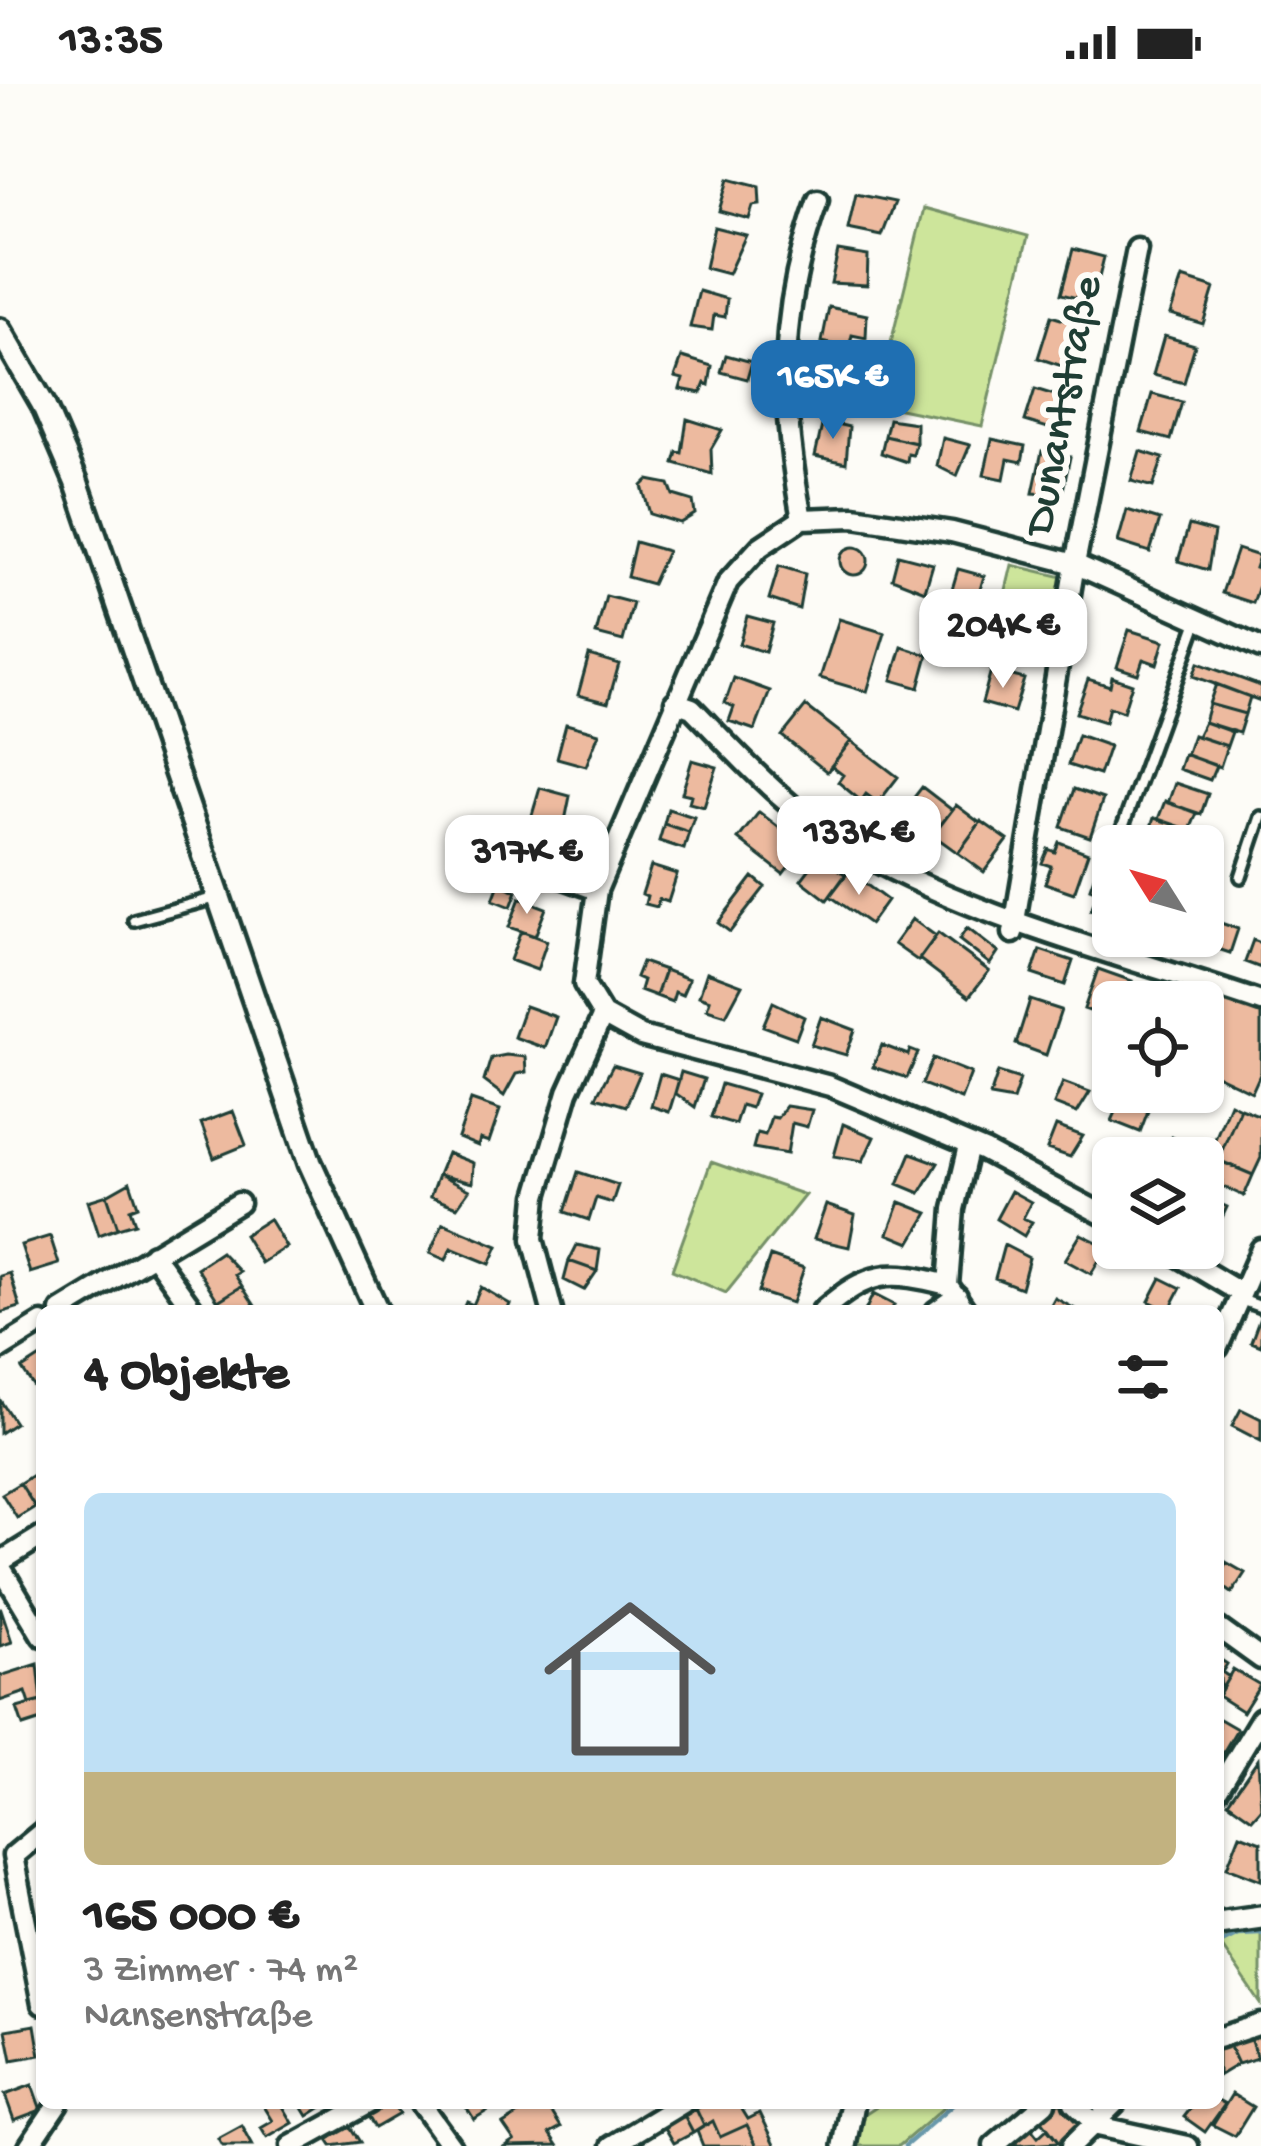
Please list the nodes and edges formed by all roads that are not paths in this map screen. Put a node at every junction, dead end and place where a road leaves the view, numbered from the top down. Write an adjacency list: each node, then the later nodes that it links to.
1 (818, 200): 4 (street)
2 (1137, 249): 5 (street, Dunantstraße)
3 (0, 330): 14 (street)
4 (802, 519): 5 (street); 8 (street)
5 (1075, 564): 6 (street); 16 (street, Dunantstraße)
6 (1198, 620): 7 (street); 10 (lane)
7 (1261, 648)
8 (674, 701): 13 (street); 16 (street)
9 (1261, 817): 12 (lane)
10 (1123, 825)
11 (513, 859): 13 (street)
12 (1241, 877)
13 (597, 890): 18 (street)
14 (219, 897): 15 (lane); 29 (street)
15 (134, 920)
16 (1015, 926): 17 (street)
17 (1261, 1002)
18 (603, 1015): 19 (street); 30 (street)
19 (969, 1146): 21 (street); 26 (street)
20 (239, 1203): 23 (street)
21 (1092, 1209)
22 (1261, 1250): 25 (street)
23 (153, 1254): 27 (street); 28 (street)
24 (1198, 1269): 25 (street)
25 (1240, 1296): 32 (lane); 34 (street)
26 (957, 1297): 31 (street)
27 (71, 1305)
28 (190, 1305)
29 (374, 1305)
30 (550, 1305)
31 (829, 1305)
32 (1261, 1306)
33 (36, 1327): 35 (street)
34 (1224, 1333)
35 (0, 1349)
36 (36, 1539): 37 (street)
37 (0, 1564): 38 (street)
38 (36, 1626)
39 (1224, 1632): 40 (street)
40 (1261, 1659)
41 (1261, 1718): 42 (street)
42 (1224, 1780)
43 (36, 1837): 46 (street)
44 (1261, 1917): 45 (street)
45 (1224, 1922)
46 (36, 1973)
47 (1261, 2024): 48 (street)
48 (1224, 2036)
49 (54, 2109): 59 (street)
50 (358, 2109): 60 (street)
51 (424, 2109): 61 (street)
52 (673, 2109): 62 (street)
53 (852, 2109): 63 (street)
54 (1038, 2109): 64 (street)
55 (1080, 2109): 57 (street)
56 (1110, 2109): 57 (street)
57 (1097, 2126): 58 (street); 65 (street)
58 (1148, 2141): 66 (street)
59 (29, 2146)
60 (291, 2146)
61 (451, 2146)
62 (612, 2146)
63 (845, 2146)
64 (994, 2146)
65 (1071, 2146)
66 (1188, 2146)

